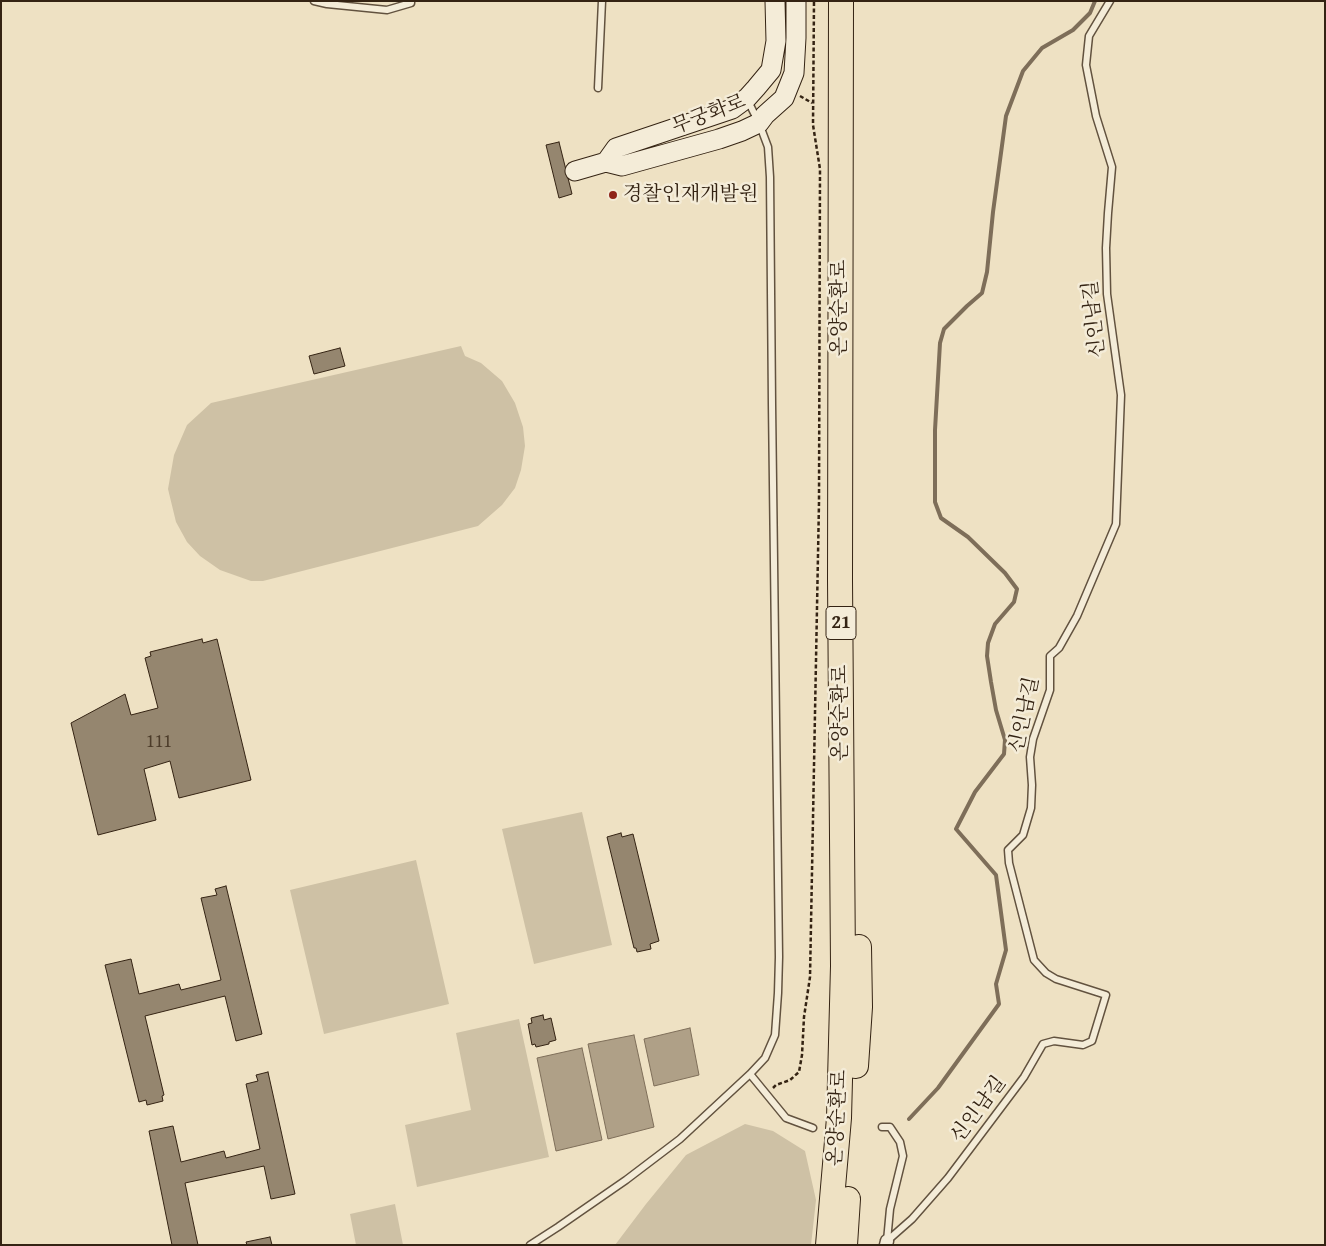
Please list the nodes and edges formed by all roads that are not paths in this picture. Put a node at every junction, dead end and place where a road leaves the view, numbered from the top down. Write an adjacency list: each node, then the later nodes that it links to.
1 (314, 1): 2 (lane)
2 (411, 1)
3 (602, 1): 9 (lane)
4 (775, 1): 10 (street, 무궁화로)
5 (796, 1): 11 (street, 무궁화로)
6 (841, 1): 19 (highway, 온양순환로 / 21)
7 (854, 1): 20 (highway, 온양순환로 / 21)
8 (1110, 1): 17 (lane, 신인남길)
9 (598, 88)
10 (746, 98): 11 (lane); 12 (street, 무궁화로)
11 (760, 123): 12 (street, 무궁화로); 14 (lane)
12 (606, 162): 13 (street, 무궁화로)
13 (575, 171)
14 (750, 1074): 16 (lane); 18 (lane)
15 (882, 1127): 17 (lane)
16 (813, 1128)
17 (886, 1243)
18 (530, 1245)
19 (828, 1245)
20 (845, 1245)

